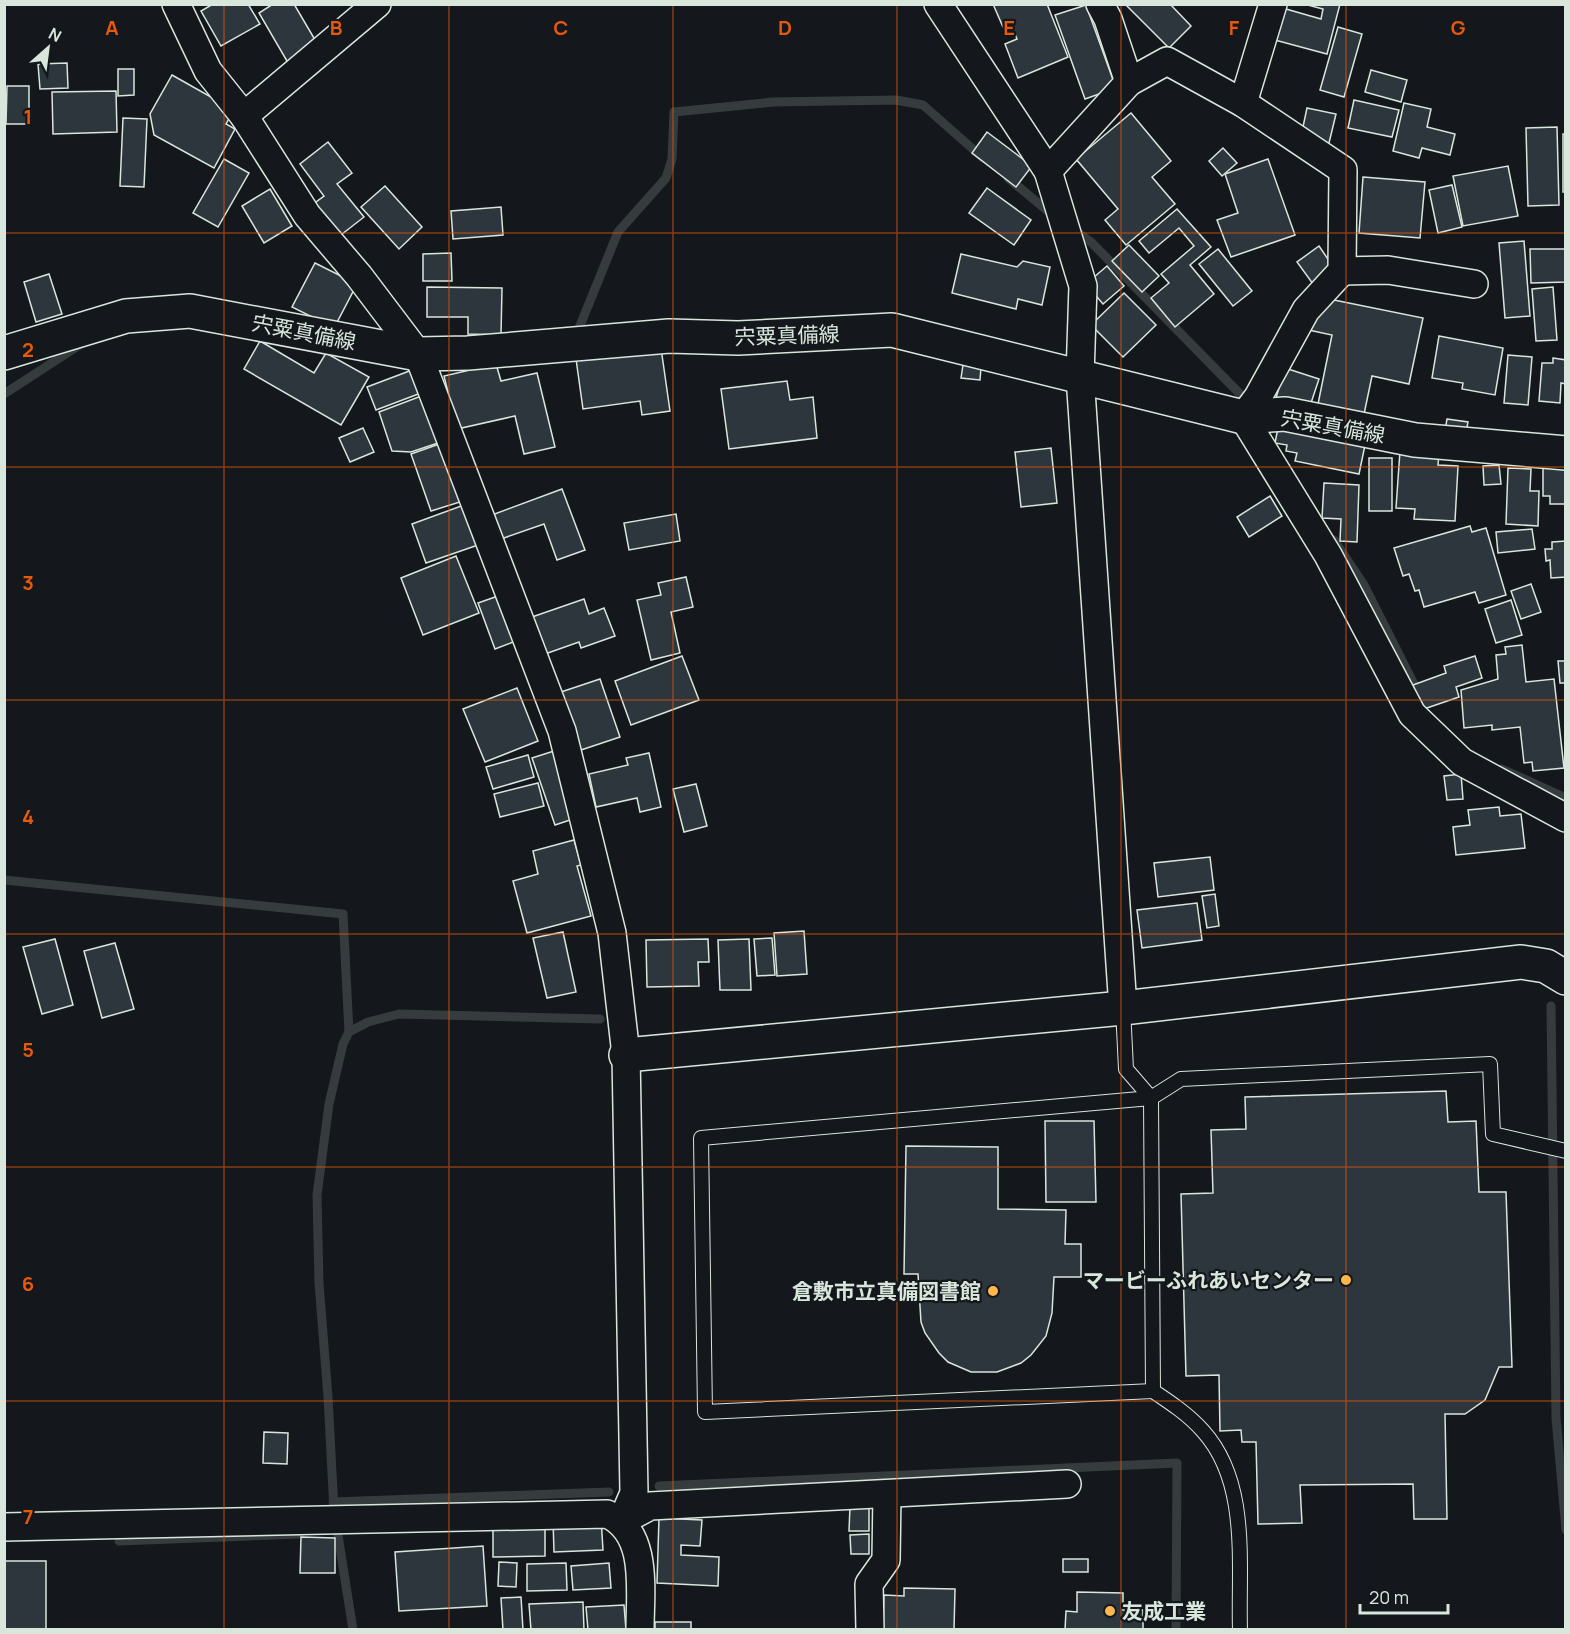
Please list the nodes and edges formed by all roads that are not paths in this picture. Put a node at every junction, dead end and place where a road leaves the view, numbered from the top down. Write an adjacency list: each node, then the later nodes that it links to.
1 (176, 4): 8 (street)
2 (376, 4): 8 (street)
3 (938, 4): 9 (street)
4 (1100, 4): 6 (street)
5 (1273, 4): 7 (street)
6 (1129, 82): 7 (street); 9 (street)
7 (1243, 103): 10 (street)
8 (244, 116): 13 (street)
9 (1048, 171): 14 (street)
10 (1342, 271): 11 (street); 15 (street)
11 (1474, 284)
12 (4, 353): 13 (main road, 宍粟真備線)
13 (418, 354): 14 (main road, 宍粟真備線); 20 (street)
14 (1080, 376): 15 (main road, 宍粟真備線); 19 (street)
15 (1243, 417): 16 (main road, 宍粟真備線); 17 (street)
16 (1566, 453)
17 (1566, 818)
18 (1565, 977): 19 (main road)
19 (1123, 1008): 20 (main road); 21 (lane)
20 (626, 1055): 26 (street)
21 (1151, 1098): 22 (lane); 23 (lane); 23 (lane)
22 (1557, 1149)
23 (1153, 1391): 30 (lane)
24 (1067, 1484): 25 (street)
25 (887, 1494): 26 (street); 29 (street)
26 (622, 1521): 27 (street); 28 (street)
27 (4, 1527)
28 (640, 1629)
29 (870, 1629)
30 (1240, 1629)

